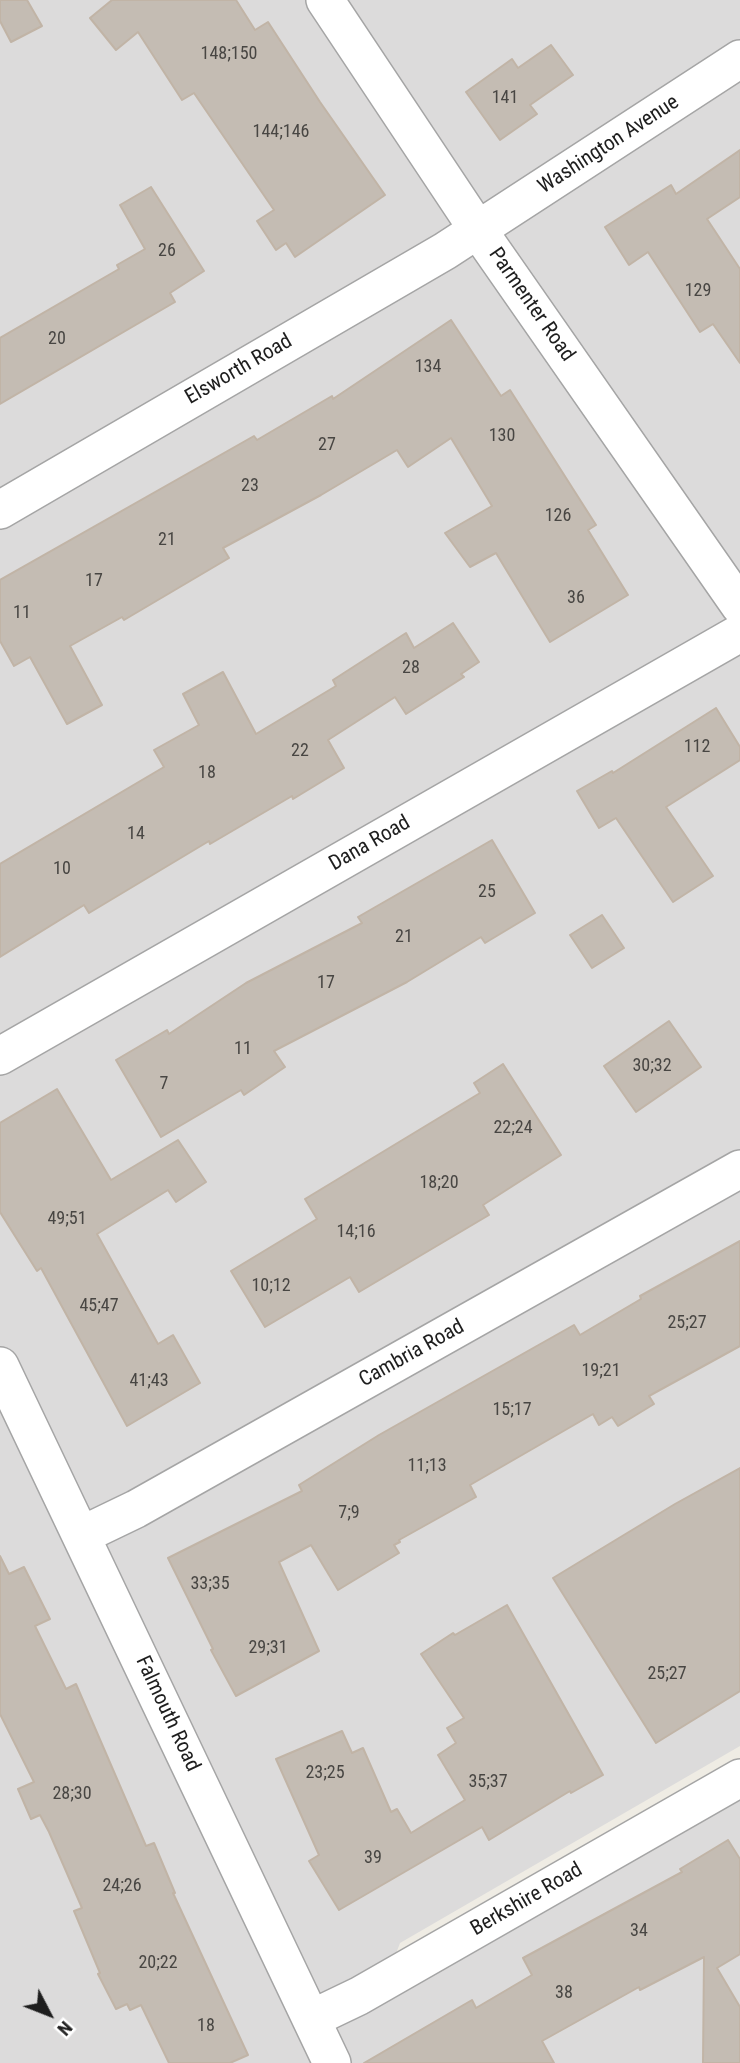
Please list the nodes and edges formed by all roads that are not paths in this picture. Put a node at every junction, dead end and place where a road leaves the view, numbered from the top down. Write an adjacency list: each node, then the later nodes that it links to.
1 (325, 0): 3 (street, Parmenter Road)
2 (740, 59): 3 (street, Washington Avenue)
3 (478, 230): 4 (street, Elsworth Road); 5 (street, Parmenter Road)
4 (0, 510)
5 (740, 606)
6 (740, 633): 7 (street, Dana Road)
7 (0, 1056)
8 (740, 1169): 10 (street, Cambria Road)
9 (0, 1366): 10 (street, Falmouth Road)
10 (82, 1535): 12 (street, Falmouth Road)
11 (740, 1778): 12 (street, Berkshire Road)
12 (312, 2019): 13 (street, Falmouth Road)
13 (332, 2063)

